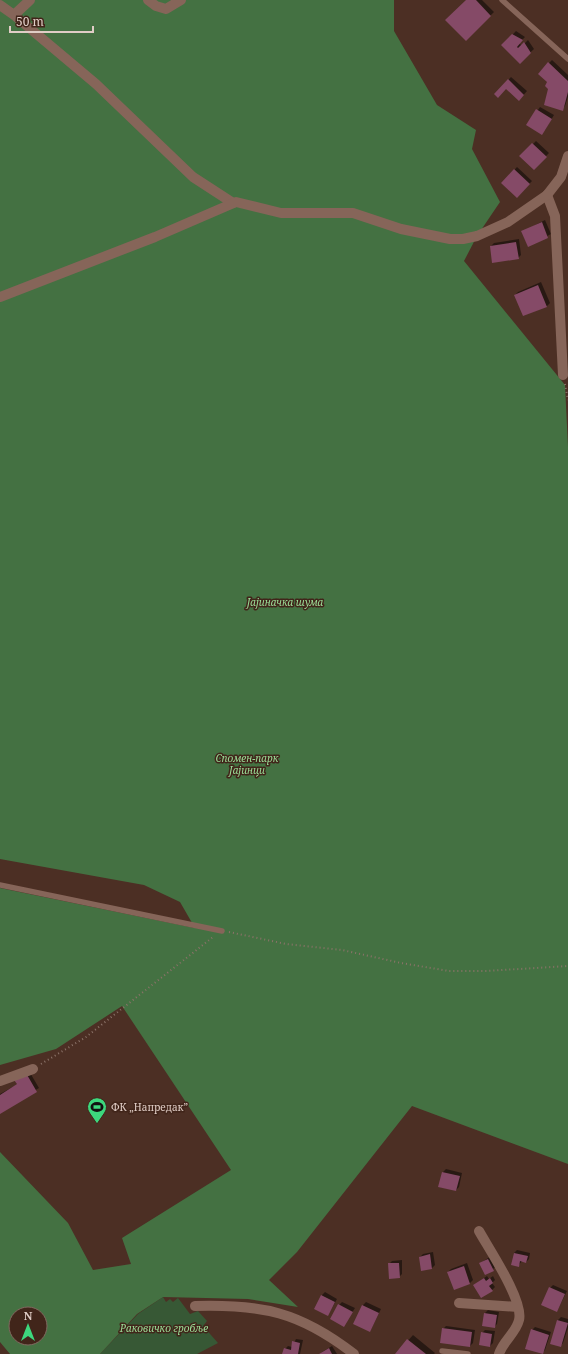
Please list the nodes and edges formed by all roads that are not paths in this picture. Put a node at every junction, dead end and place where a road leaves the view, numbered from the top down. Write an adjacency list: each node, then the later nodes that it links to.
1 (30, 0): 6 (street)
2 (148, 0): 3 (street)
3 (181, 0)
4 (502, 0): 7 (lane)
5 (0, 5): 6 (street)
6 (14, 15): 11 (street)
7 (568, 59)
8 (568, 156): 9 (street)
9 (565, 179): 10 (street)
10 (547, 195): 11 (street); 13 (street)
11 (233, 203): 12 (street)
12 (0, 297)
13 (563, 375)
14 (0, 886): 15 (lane)
15 (222, 930)
16 (34, 1069): 17 (street)
17 (0, 1080)
18 (479, 1231): 21 (street)
19 (459, 1303): 21 (street)
20 (195, 1306): 23 (street)
21 (518, 1307): 25 (street)
22 (442, 1351): 24 (lane)
23 (354, 1354)
24 (468, 1354)
25 (499, 1354)

